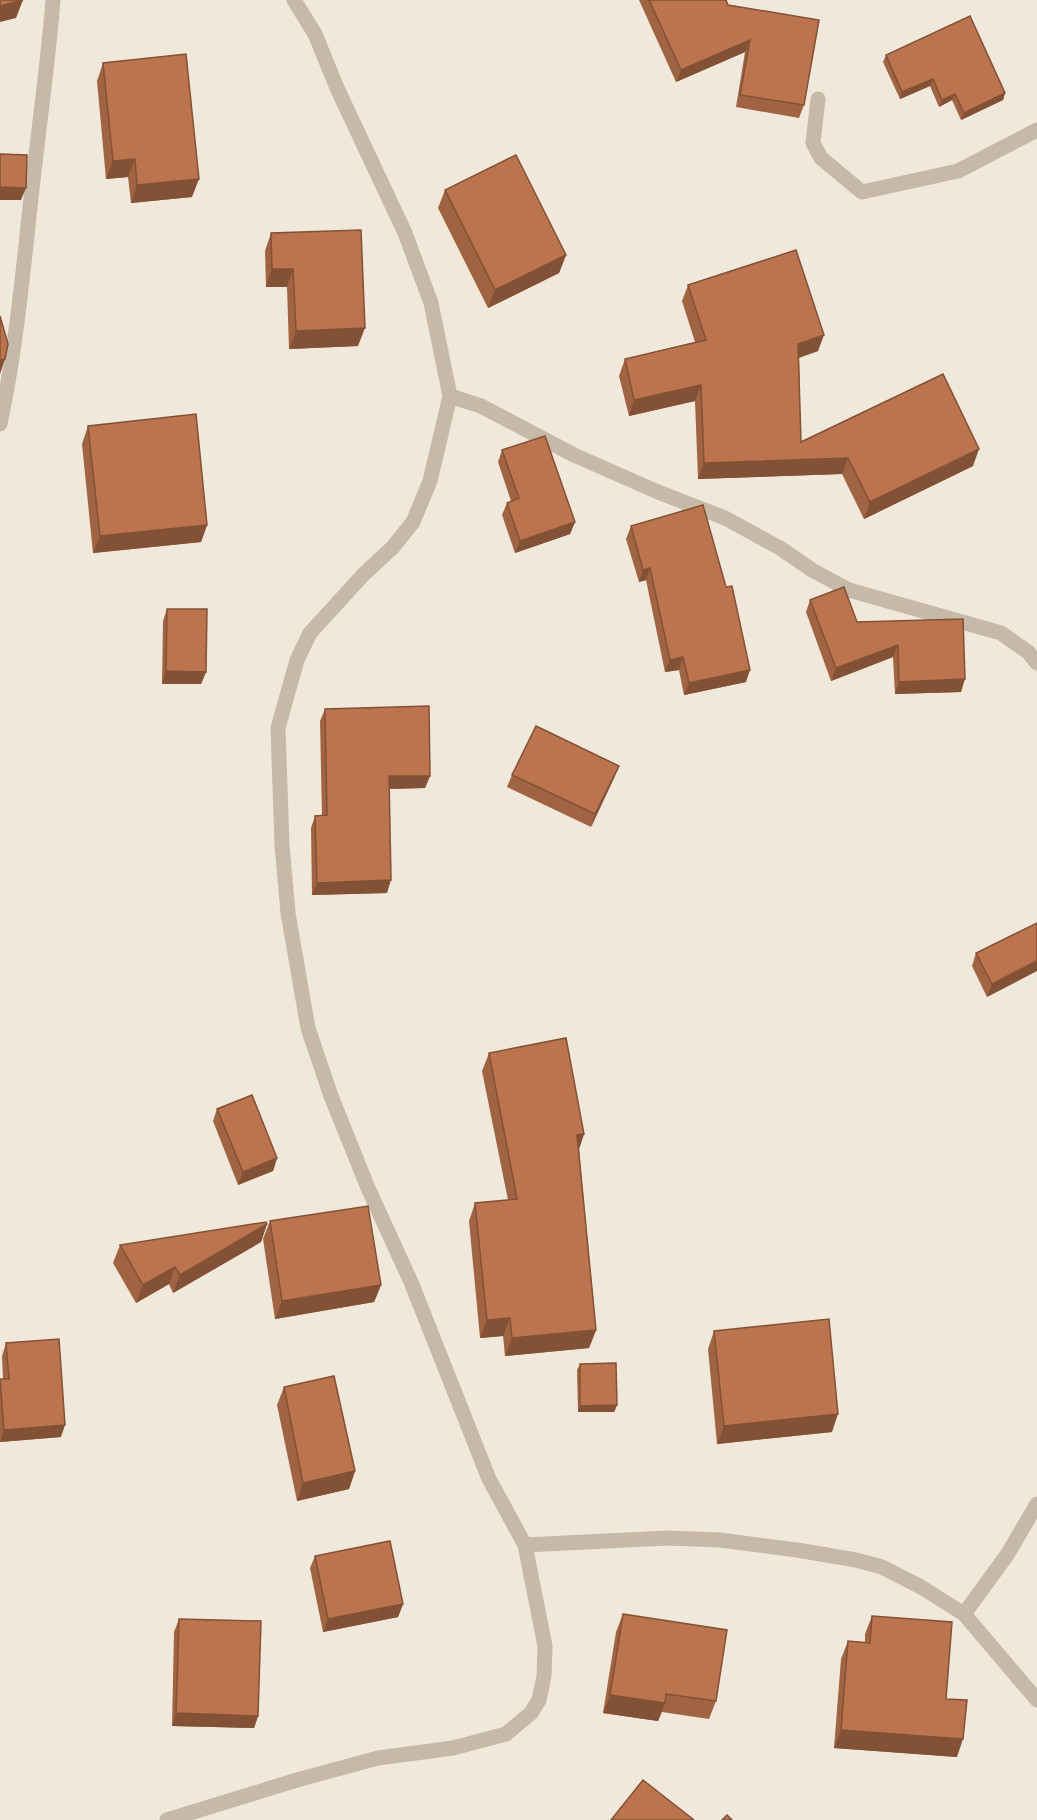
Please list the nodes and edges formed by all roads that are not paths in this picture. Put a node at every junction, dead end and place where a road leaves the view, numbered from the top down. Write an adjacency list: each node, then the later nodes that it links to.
1 (53, 0): 6 (street)
2 (294, 0): 5 (street)
3 (818, 99): 4 (street)
4 (1037, 130)
5 (450, 396): 7 (street); 9 (street)
6 (0, 424)
7 (1037, 663)
8 (1037, 1504): 10 (street)
9 (525, 1545): 10 (street); 12 (street)
10 (964, 1614): 11 (street)
11 (1037, 1700)
12 (167, 1820)

